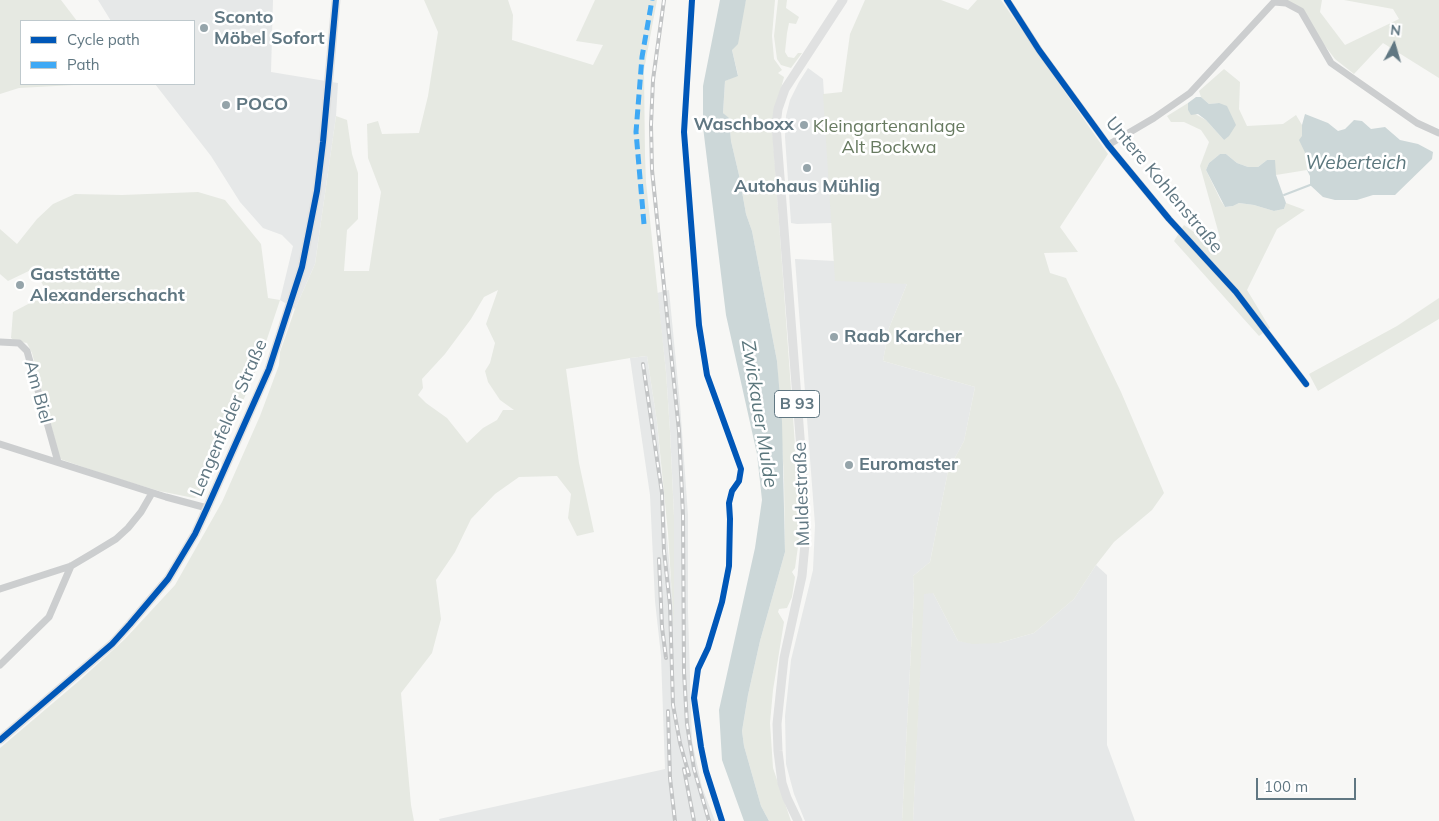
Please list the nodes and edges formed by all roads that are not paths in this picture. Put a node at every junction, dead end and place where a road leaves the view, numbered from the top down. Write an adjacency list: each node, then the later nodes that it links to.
1 (336, 0): 11 (main road, Lengenfelder Straße)
2 (843, 0): 16 (main road, Muldestraße / B 93)
3 (1007, 0): 5 (street, Untere Kohlenstraße)
4 (1439, 133): 5 (street)
5 (1108, 146): 7 (street, Untere Kohlenstraße)
6 (0, 342): 9 (street, Am Biel)
7 (1306, 384)
8 (0, 444): 9 (street)
9 (58, 462): 10 (street)
10 (152, 493): 11 (street); 12 (street)
11 (208, 508): 15 (main road, Lengenfelder Straße)
12 (71, 566): 13 (street); 14 (street)
13 (0, 589)
14 (0, 665)
15 (0, 740)
16 (798, 821)

